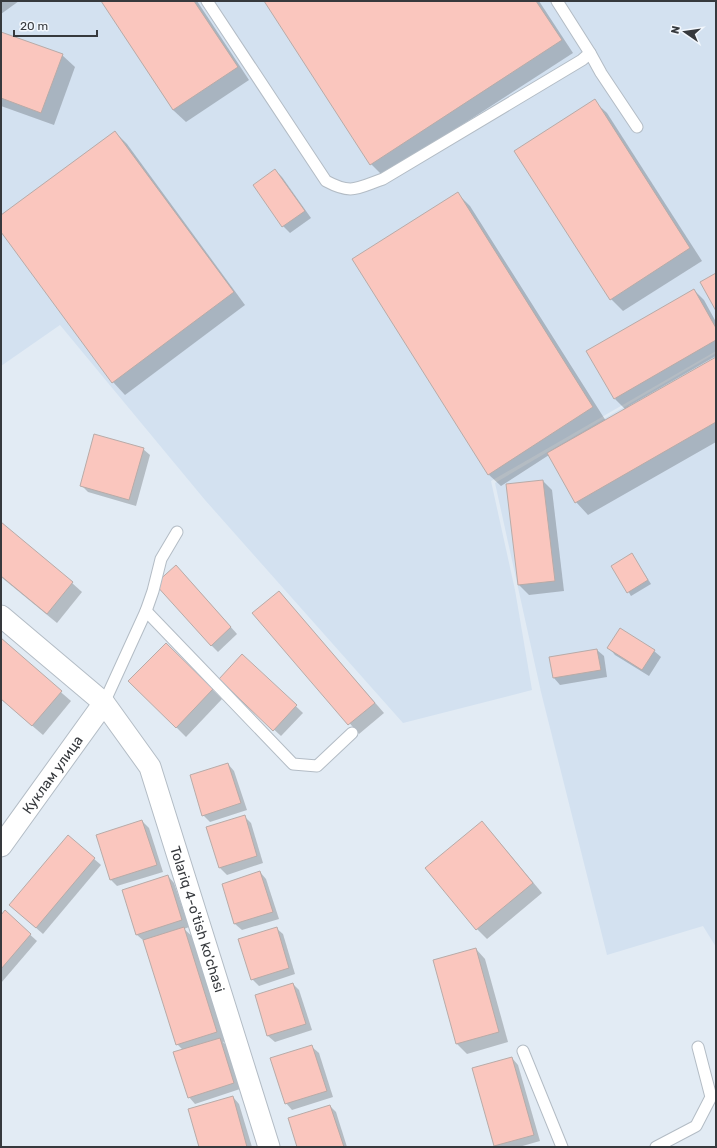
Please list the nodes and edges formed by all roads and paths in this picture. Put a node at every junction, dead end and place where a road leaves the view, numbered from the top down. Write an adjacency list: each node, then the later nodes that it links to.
1 (207, 1): 3 (lane)
2 (558, 1): 3 (lane)
3 (590, 53): 4 (lane)
4 (636, 127)
5 (177, 532): 6 (lane)
6 (146, 611): 8 (lane); 9 (lane)
7 (1, 616): 8 (street, Tolariq 4-o'tish ko'chasi)
8 (104, 703): 10 (street, Куклам улица); 13 (street, Tolariq 4-o'tish ko'chasi)
9 (352, 733)
10 (1, 846)
11 (698, 1046): 15 (lane)
12 (523, 1051): 14 (lane)
13 (269, 1147)
14 (562, 1147)
15 (656, 1147)

